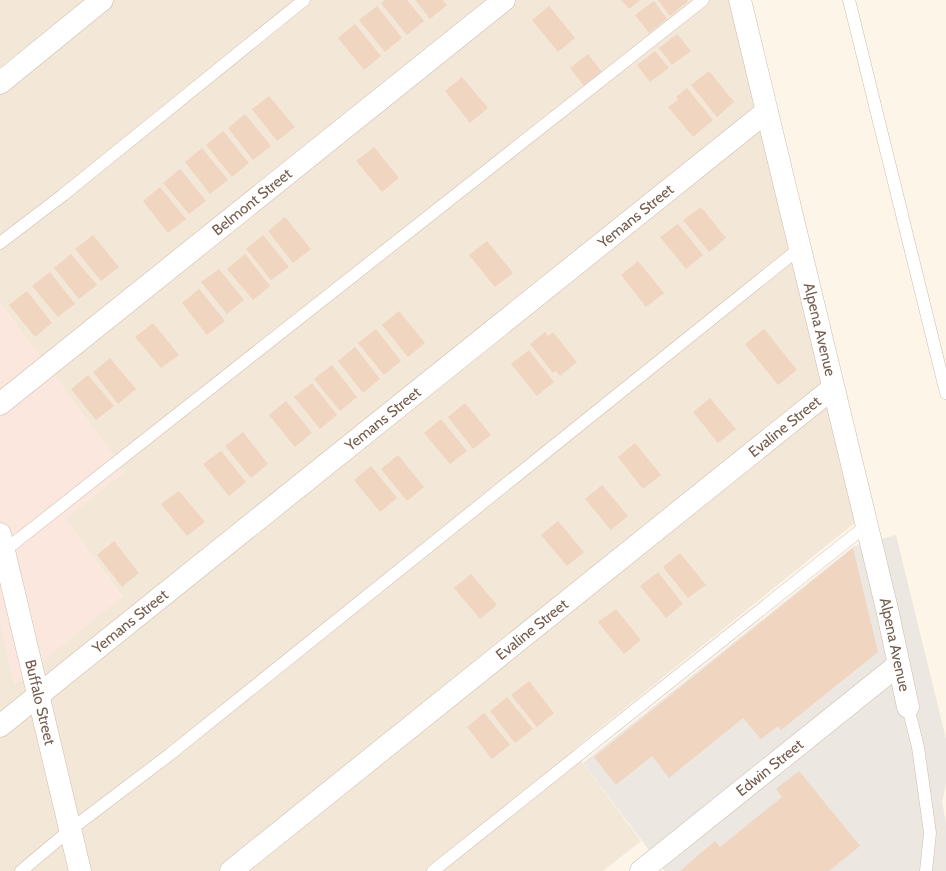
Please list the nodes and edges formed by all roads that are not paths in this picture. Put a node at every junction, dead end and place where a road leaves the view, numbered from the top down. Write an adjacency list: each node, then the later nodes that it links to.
1 (102, 0): 7 (street)
2 (304, 0): 9 (lane)
3 (504, 0): 13 (street, Belmont Street)
4 (703, 0): 15 (lane)
5 (740, 0): 8 (street, Alpena Avenue)
6 (849, 0): 12 (lane)
7 (0, 83)
8 (766, 111): 10 (street, Alpena Avenue); 17 (street, Yemans Street)
9 (0, 243)
10 (800, 248): 11 (street, Alpena Avenue); 20 (lane)
11 (834, 388): 14 (street, Alpena Avenue); 23 (street, Evaline Street)
12 (946, 393)
13 (0, 404)
14 (867, 525): 16 (street, Alpena Avenue); 24 (lane)
15 (2, 543): 17 (street, Buffalo Street)
16 (898, 665): 18 (street, Alpena Avenue); 25 (street, Edwin Street)
17 (38, 696): 19 (street, Yemans Street); 20 (street, Buffalo Street)
18 (908, 707): 26 (lane)
19 (0, 726)
20 (70, 830): 21 (lane); 22 (street, Buffalo Street)
21 (21, 871)
22 (80, 871)
23 (231, 871)
24 (433, 871)
25 (641, 871)
26 (926, 871)

